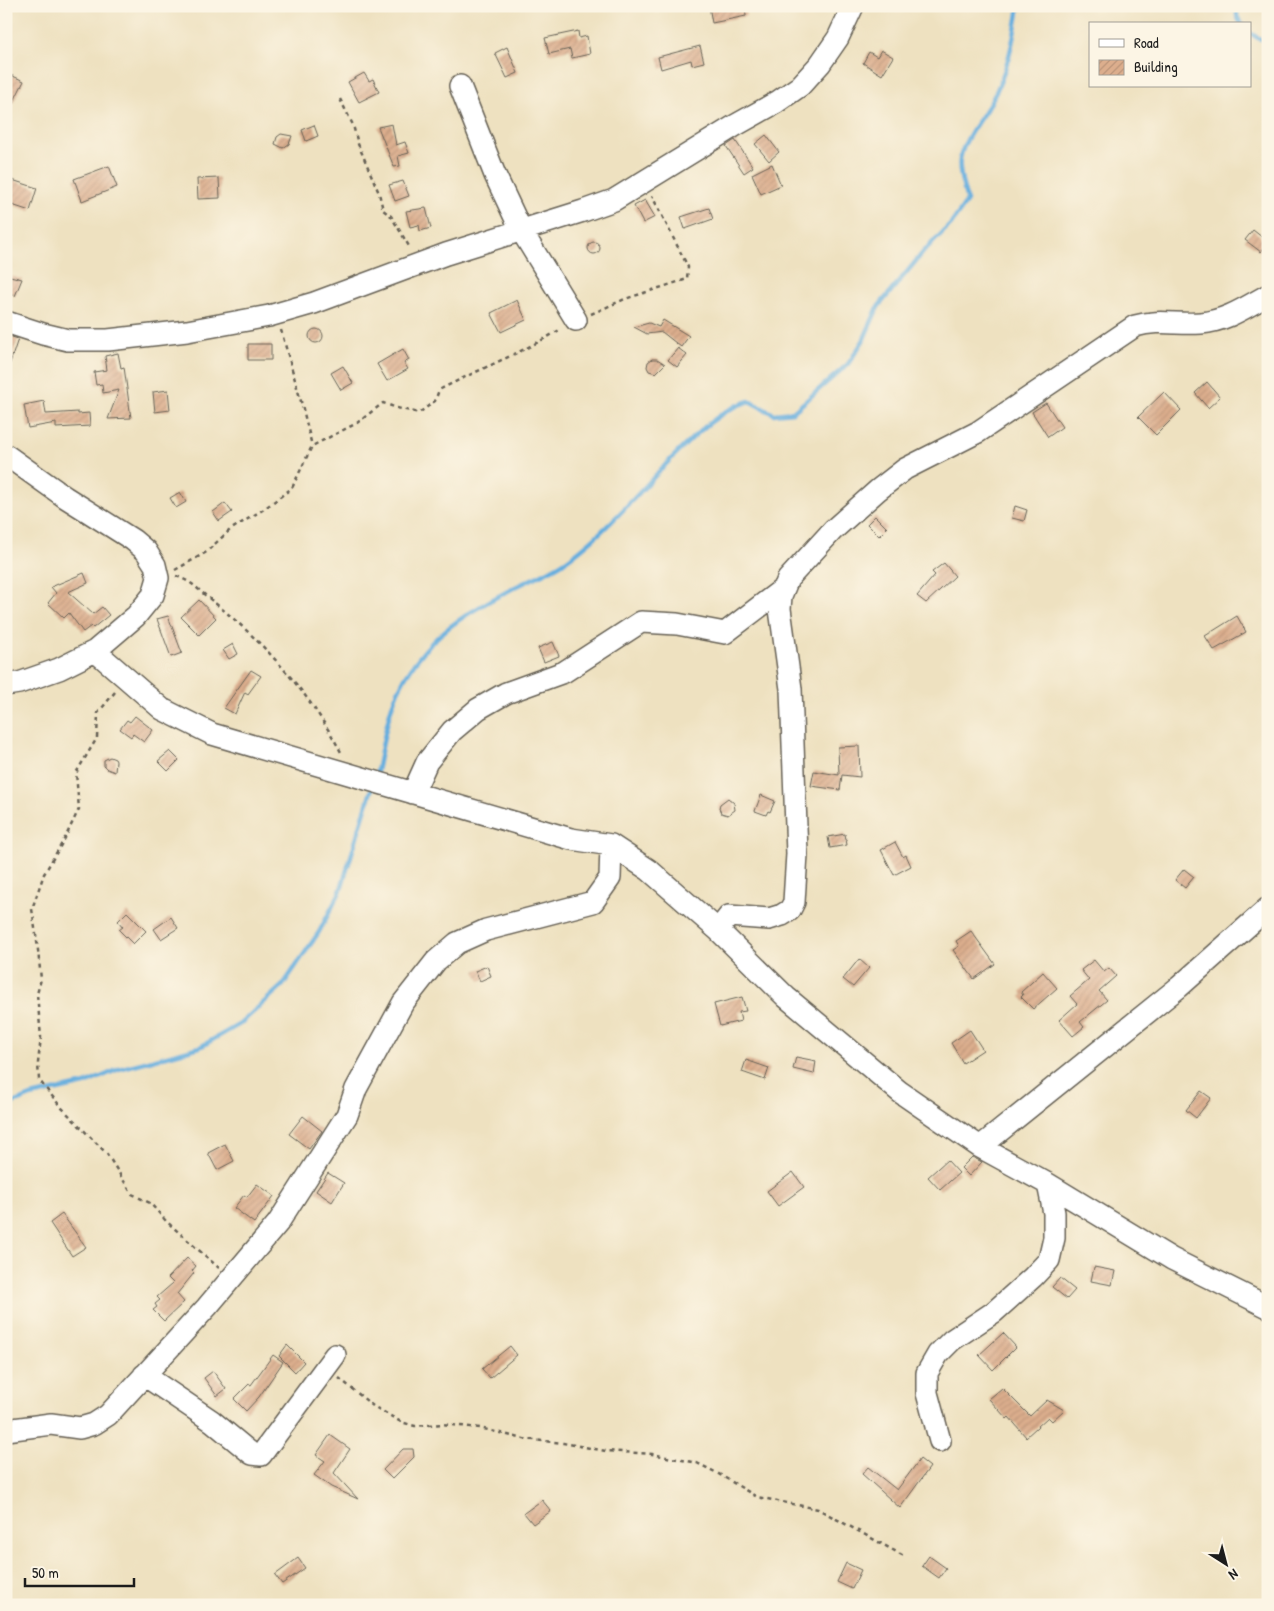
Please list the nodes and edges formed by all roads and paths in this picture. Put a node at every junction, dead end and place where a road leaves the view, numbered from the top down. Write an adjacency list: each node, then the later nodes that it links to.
1 (853, 6): 4 (street)
2 (460, 86): 5 (street)
3 (340, 99): 6 (path)
4 (645, 182): 5 (street); 9 (path)
5 (521, 230): 6 (street); 9 (street)
6 (422, 263): 8 (street)
7 (1268, 295): 13 (street)
8 (276, 314): 10 (street); 11 (path)
9 (576, 320): 11 (path)
10 (6, 322)
11 (312, 446): 17 (path)
12 (6, 455): 14 (street)
13 (784, 588): 18 (street); 21 (street)
14 (95, 651): 15 (street); 16 (street)
15 (126, 678): 17 (street); 24 (path)
16 (6, 685)
17 (349, 773): 18 (street)
18 (407, 791): 19 (street)
19 (611, 845): 21 (street); 24 (street)
20 (1268, 908): 22 (street)
21 (718, 930): 22 (street)
22 (980, 1147): 23 (street)
23 (1048, 1184): 25 (street); 29 (street)
24 (230, 1280): 27 (street)
25 (1268, 1307)
26 (330, 1361): 27 (street); 30 (path)
27 (144, 1376): 28 (street)
28 (6, 1430)
29 (940, 1441)
30 (904, 1556)

